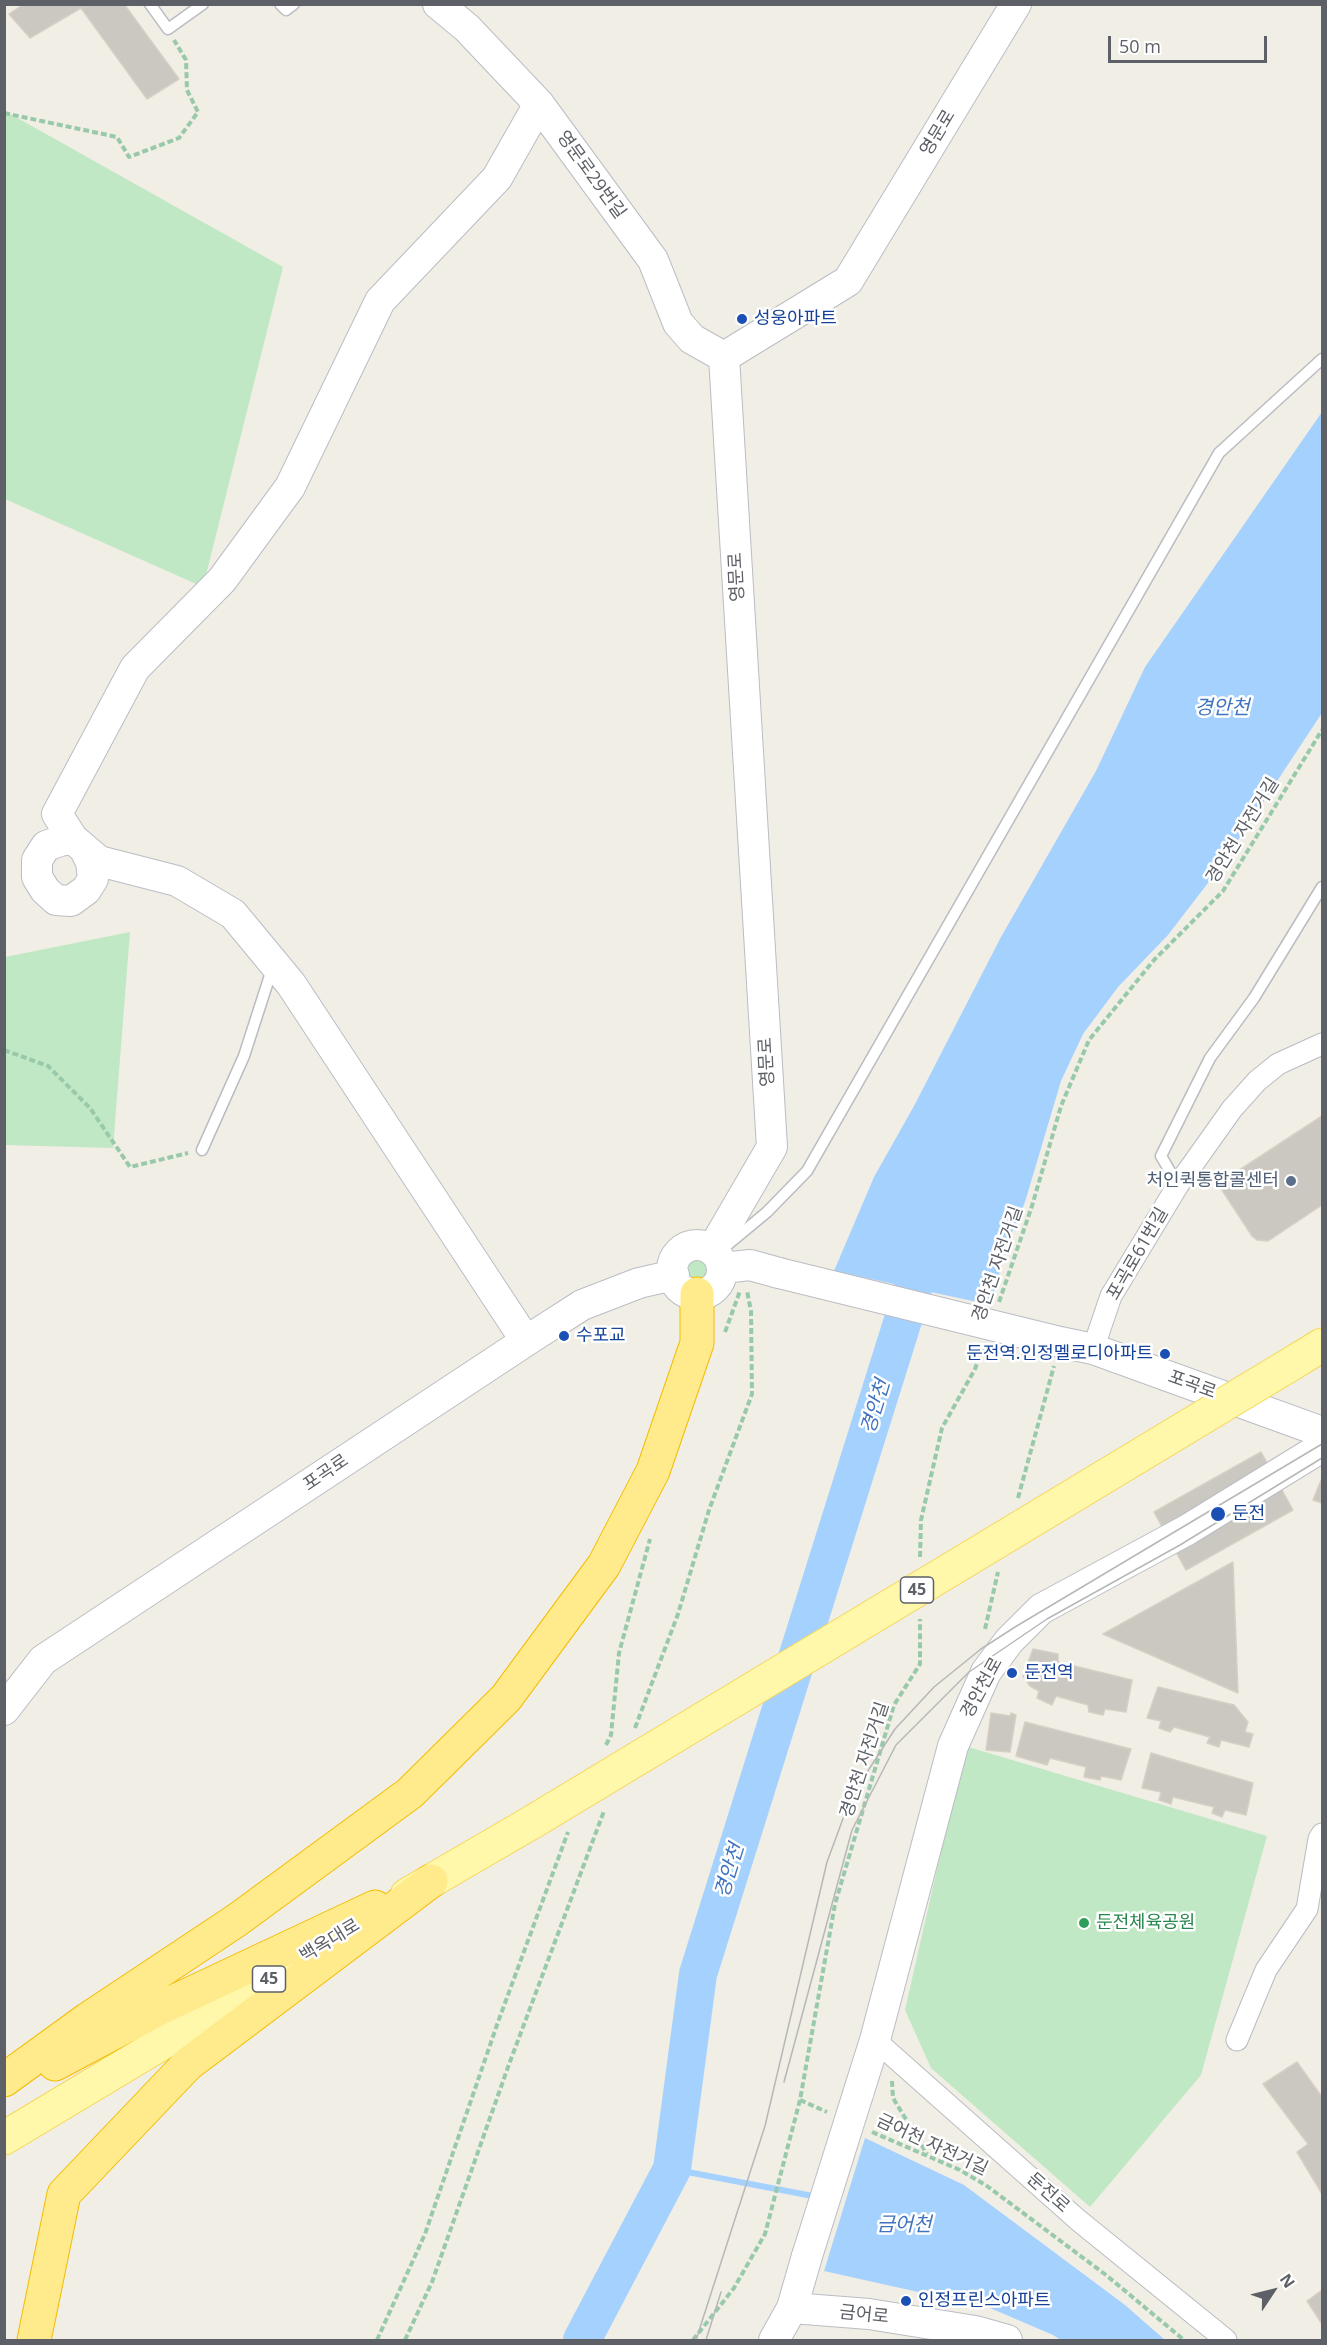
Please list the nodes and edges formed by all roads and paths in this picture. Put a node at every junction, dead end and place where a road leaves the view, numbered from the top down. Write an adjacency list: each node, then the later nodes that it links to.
1 (150, 4): 7 (lane)
2 (203, 4): 7 (lane)
3 (280, 4): 4 (lane)
4 (294, 4)
5 (438, 4): 8 (street, 영문로29번길)
6 (1016, 4): 10 (street, 영문로)
7 (168, 29): 9 (path)
8 (539, 104): 10 (street, 영문로29번길); 14 (street)
9 (4, 113)
10 (724, 357): 19 (street, 영문로)
11 (1323, 359): 19 (lane)
12 (1323, 730): 21 (path, 경안천 자전거길)
13 (1323, 887): 18 (lane)
14 (274, 963): 17 (lane); 23 (street)
15 (1323, 1044): 18 (street, 포곡로61번길)
16 (4, 1050): 17 (path)
17 (202, 1150)
18 (1178, 1185): 25 (street, 포곡로61번길)
19 (723, 1266): 20 (street); 20 (street); 24 (path); 25 (street, 포곡로, bridge)
20 (685, 1285): 23 (street, 포곡로); 40 (highway)
21 (998, 1304)
22 (987, 1336): 30 (path, 경안천 자전거길)
23 (526, 1341): 32 (street, 포곡로)
24 (721, 1341)
25 (1093, 1349): 27 (street, 포곡로)
26 (1312, 1352): 36 (main road, 백옥대로 / 45, bridge)
27 (1323, 1432)
28 (1323, 1447): 37 (street, 경안천로)
29 (653, 1531): 33 (path)
30 (920, 1568)
31 (920, 1616): 42 (path, 경안천 자전거길)
32 (4, 1710)
33 (602, 1755)
34 (571, 1824): 50 (path)
35 (1323, 1834): 38 (street)
36 (431, 1881): 41 (highway); 45 (main road, 백옥대로 / 45); 49 (highway)
37 (875, 2040): 39 (street, 둔전로); 47 (street, 경안천로, bridge)
38 (1237, 2040)
39 (899, 2060): 46 (path); 55 (street, 둔전로)
40 (4, 2080)
41 (4, 2092)
42 (800, 2100): 43 (path); 51 (path, 경안천 자전거길)
43 (832, 2114)
44 (864, 2128): 46 (path, 금어천 자전거길)
45 (4, 2138)
46 (927, 2155): 54 (path, 금어천 자전거길)
47 (792, 2308): 48 (street, 금어로); 52 (street)
48 (970, 2336): 53 (street, 금어로)
49 (34, 2340)
50 (377, 2340)
51 (693, 2340)
52 (774, 2340)
53 (1006, 2340)
54 (1184, 2340)
55 (1226, 2340)

